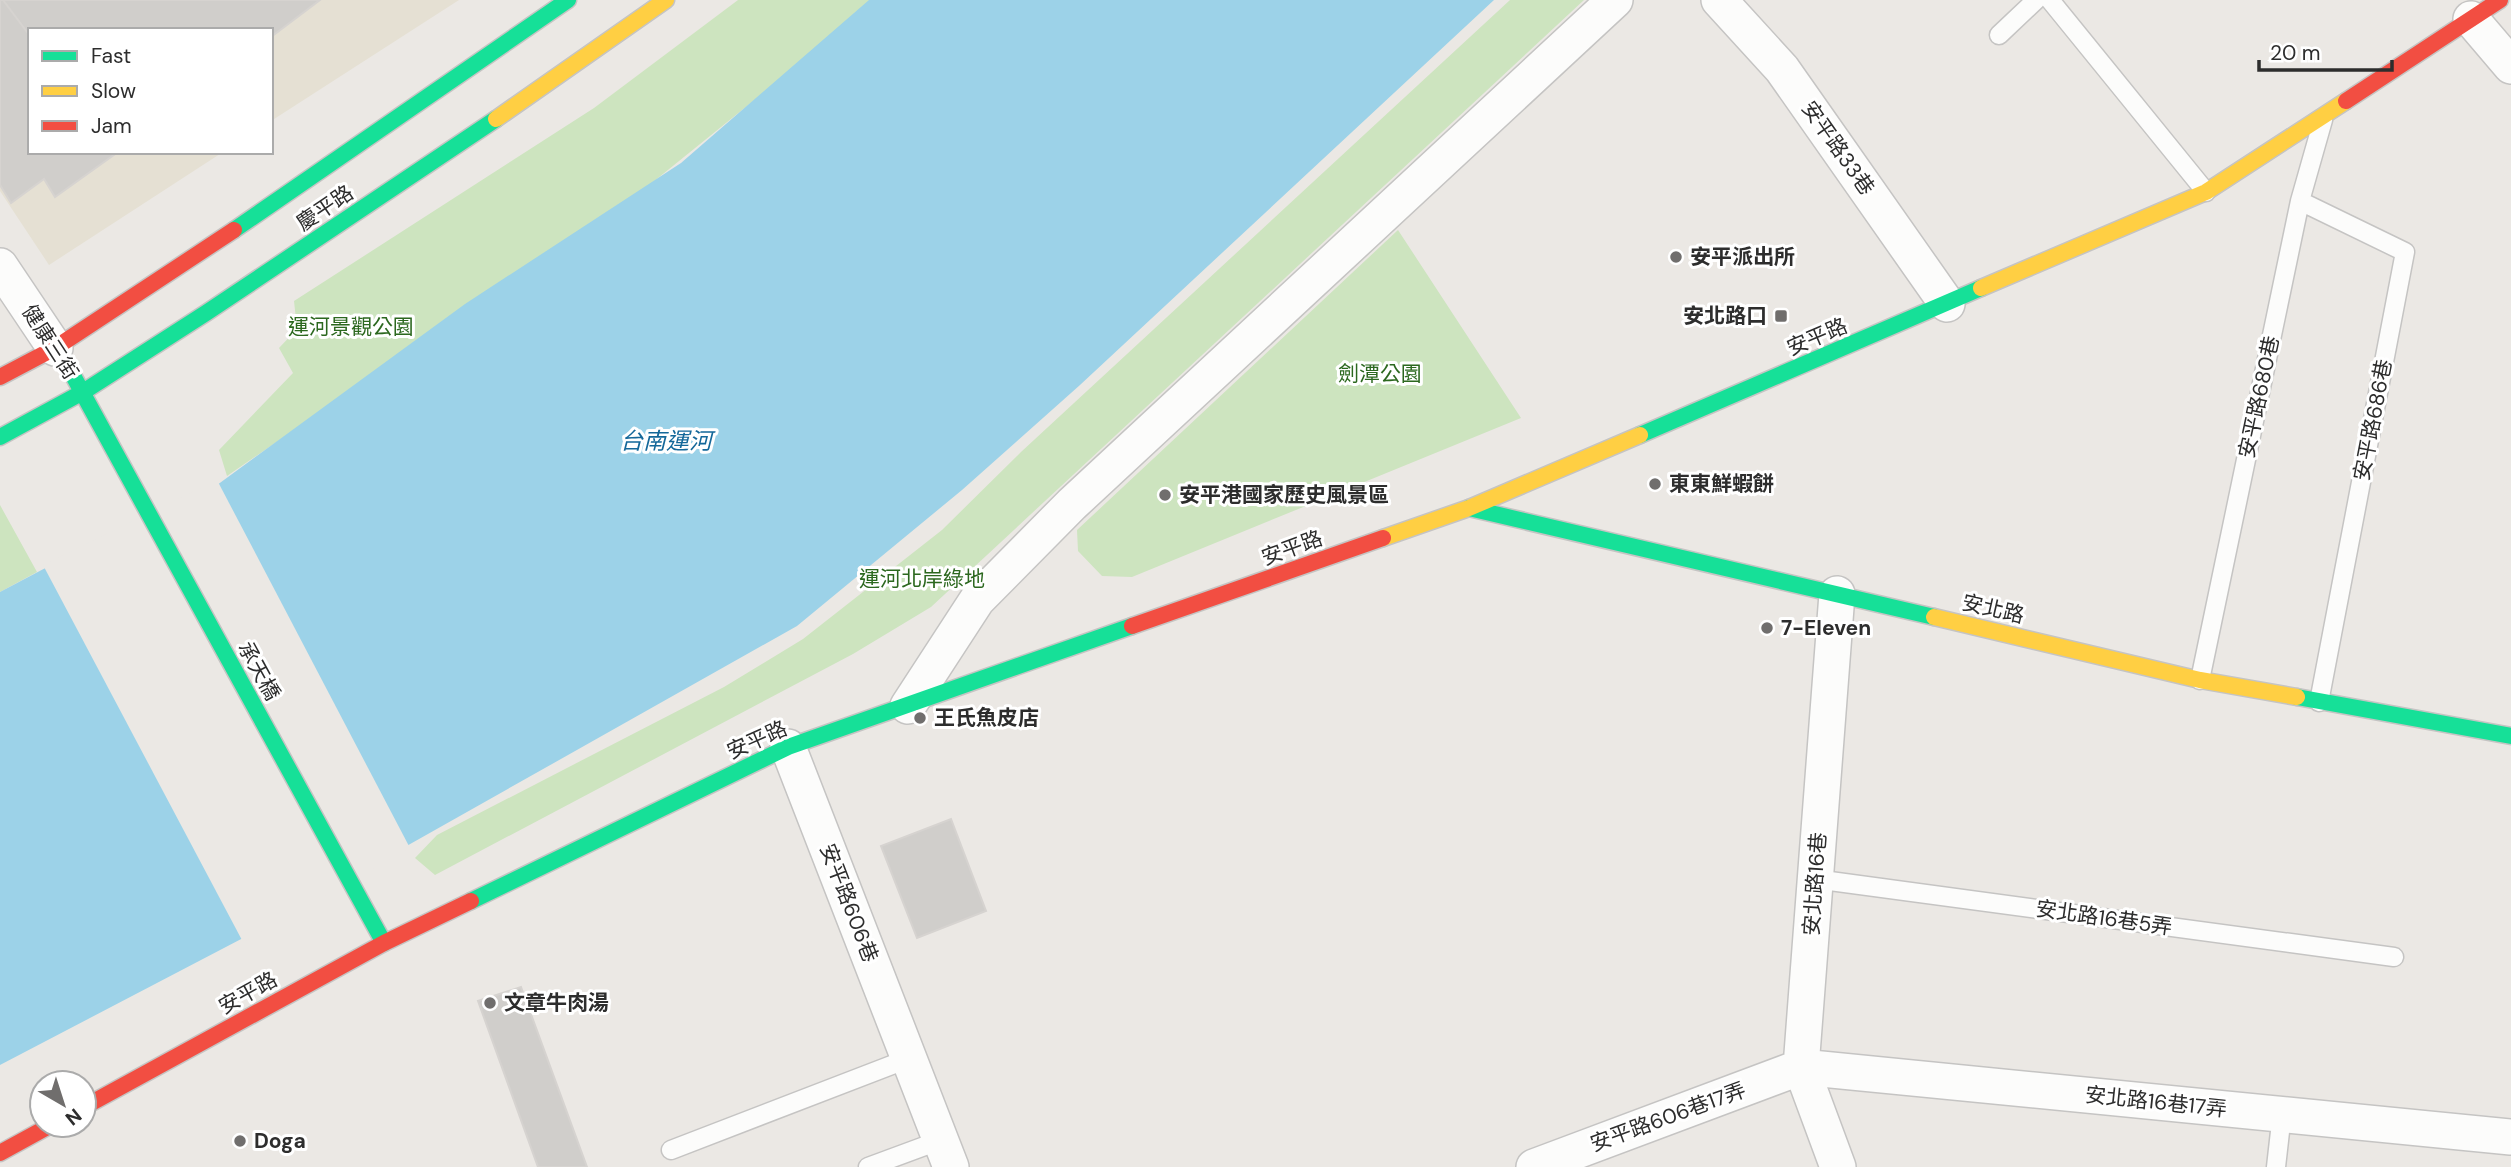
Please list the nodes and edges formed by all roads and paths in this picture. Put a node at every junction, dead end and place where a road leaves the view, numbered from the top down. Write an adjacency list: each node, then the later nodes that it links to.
1 (568, 0): 16 (street, 慶平路)
2 (666, 0): 18 (street, 慶平路)
3 (1615, 0): 25 (street)
4 (1719, 0): 15 (street, 安平路33巷)
5 (2036, 0): 9 (lane)
6 (2050, 0): 12 (lane)
7 (2500, 0): 8 (street, 安平路)
8 (2466, 9): 10 (street); 11 (street, 安平路)
9 (1999, 36)
10 (2511, 66)
11 (2324, 115): 12 (street, 安平路); 13 (lane, 安平路680巷)
12 (2206, 192): 15 (street, 安平路)
13 (2300, 201): 23 (lane, 安平路680巷); 24 (lane, 安平路686巷)
14 (0, 266): 16 (street, 健康三街)
15 (1947, 304): 21 (street, 安平路)
16 (55, 348): 17 (street, 慶平路); 18 (street, 健康三街)
17 (0, 377)
18 (83, 392): 19 (street, 健康三街); 20 (street, 慶平路)
19 (98, 419): 29 (street, 承天橋)
20 (0, 437)
21 (1469, 508): 22 (street, 安北路); 25 (street, 安平路)
22 (1837, 594): 23 (street, 安北路); 28 (street, 安北路16巷)
23 (2200, 680): 24 (street, 安北路)
24 (2319, 702): 26 (street, 安北路)
25 (908, 706): 27 (street, 安平路)
26 (2511, 736)
27 (788, 747): 29 (street, 安平路); 31 (street, 安平路606巷)
28 (1815, 879): 30 (lane, 安北路16巷5弄); 32 (street, 安北路16巷)
29 (384, 943): 33 (street, 安平路)
30 (2393, 957)
31 (910, 1058): 37 (lane); 39 (street, 安平路606巷)
32 (1801, 1068): 34 (street, 安北路16巷17弄); 41 (street, 安平路606巷17弄); 42 (street, 安北路16巷)
33 (98, 1099)
34 (2282, 1114): 35 (street, 安北路16巷17弄); 43 (lane)
35 (2511, 1137)
36 (28, 1138): 38 (street)
37 (671, 1150)
38 (0, 1153)
39 (946, 1153): 40 (lane)
40 (869, 1167)
41 (1534, 1167)
42 (1838, 1167)
43 (2276, 1167)

